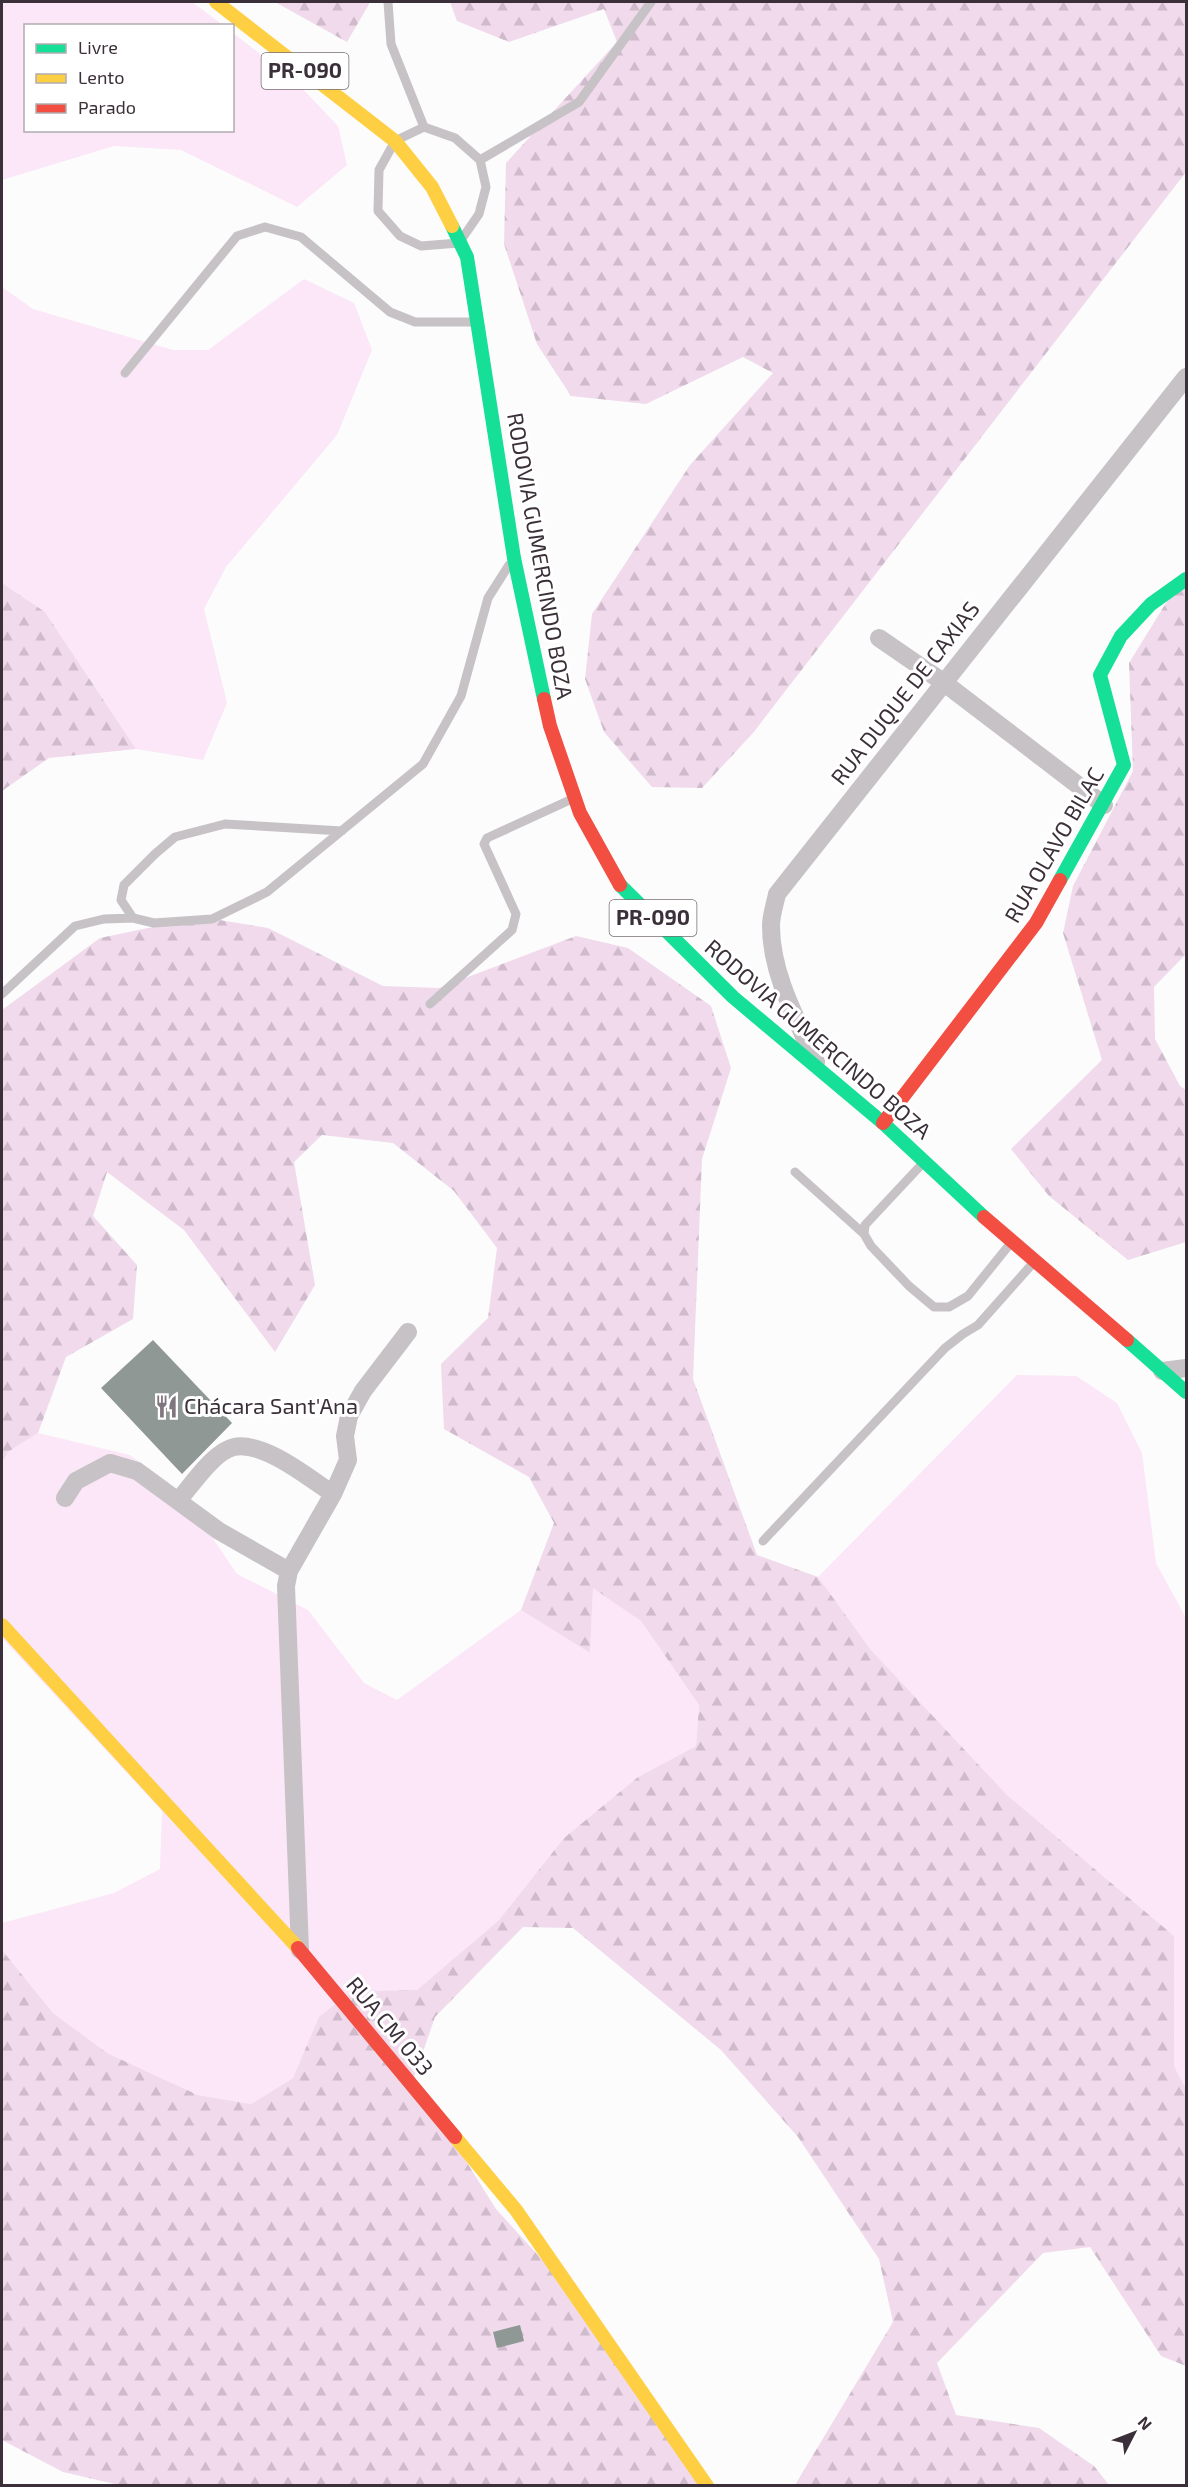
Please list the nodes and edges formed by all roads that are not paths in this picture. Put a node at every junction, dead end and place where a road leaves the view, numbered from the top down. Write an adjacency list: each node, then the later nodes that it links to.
1 (216, 2): 5 (main road, RODOVIA GUMERCINDO BOZA / PR-090)
2 (388, 2): 4 (lane)
3 (651, 2): 6 (lane)
4 (424, 127): 5 (lane); 6 (lane)
5 (395, 141): 7 (main road, RODOVIA GUMERCINDO BOZA / PR-090); 7 (lane)
6 (480, 160): 7 (lane)
7 (459, 243): 8 (main road, RODOVIA GUMERCINDO BOZA / PR-090)
8 (478, 322): 9 (lane); 11 (main road, RODOVIA GUMERCINDO BOZA / PR-090)
9 (125, 373)
10 (1186, 376): 14 (street, RUA DUQUE DE CAXIAS)
11 (514, 558): 15 (main road, RODOVIA GUMERCINDO BOZA / PR-090); 17 (lane)
12 (1186, 579): 16 (main road, RUA OLAVO BILAC)
13 (879, 638): 14 (street)
14 (943, 682): 16 (street); 21 (street, RUA DUQUE DE CAXIAS)
15 (575, 798): 20 (lane); 21 (main road, RODOVIA GUMERCINDO BOZA / PR-090)
16 (1104, 805): 22 (main road, RUA OLAVO BILAC)
17 (342, 831): 18 (lane); 18 (lane)
18 (133, 918): 19 (lane)
19 (2, 994)
20 (430, 1004)
21 (819, 1069): 22 (main road, RODOVIA GUMERCINDO BOZA / PR-090)
22 (883, 1124): 23 (main road, RODOVIA GUMERCINDO BOZA / PR-090)
23 (925, 1161): 25 (lane); 26 (main road, RODOVIA GUMERCINDO BOZA / PR-090)
24 (795, 1172): 25 (lane)
25 (864, 1234): 26 (lane)
26 (1011, 1242): 27 (main road, RODOVIA GUMERCINDO BOZA / PR-090)
27 (1035, 1260): 30 (main road, RODOVIA GUMERCINDO BOZA / PR-090); 35 (lane)
28 (408, 1332): 32 (street)
29 (1186, 1368): 30 (street)
30 (1162, 1371): 31 (main road, RODOVIA GUMERCINDO BOZA / PR-090)
31 (1186, 1392)
32 (333, 1494): 34 (street); 36 (street)
33 (65, 1498): 34 (street)
34 (178, 1501): 36 (street)
35 (763, 1541)
36 (289, 1571): 38 (street)
37 (2, 1625): 38 (main road, RUA CM 033)
38 (300, 1950): 39 (main road, RUA CM 033)
39 (707, 2486)

